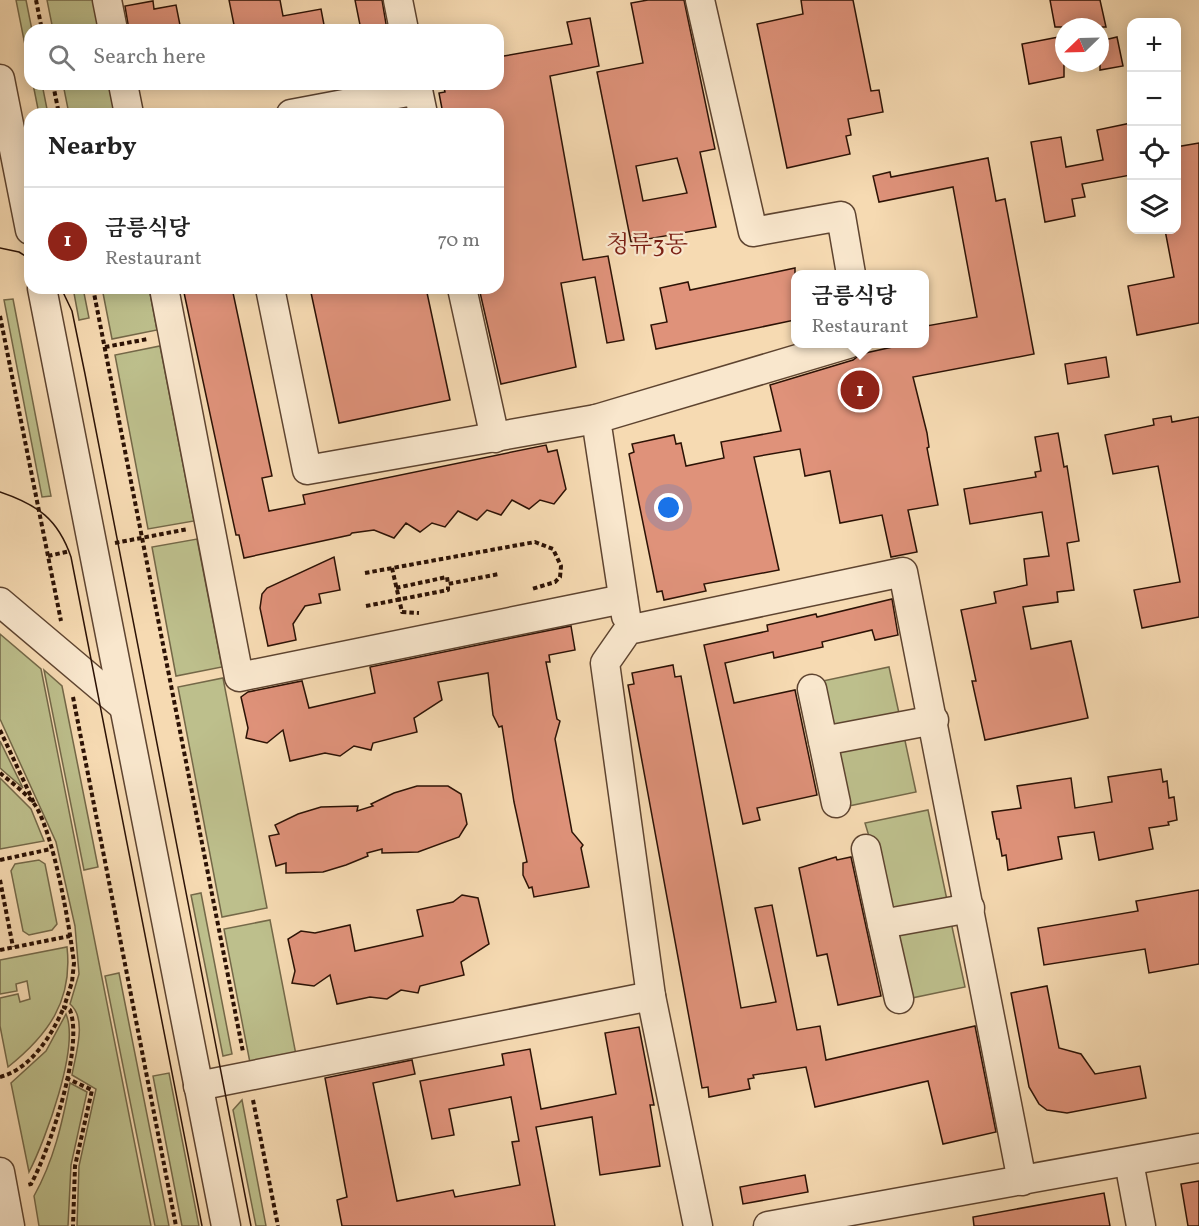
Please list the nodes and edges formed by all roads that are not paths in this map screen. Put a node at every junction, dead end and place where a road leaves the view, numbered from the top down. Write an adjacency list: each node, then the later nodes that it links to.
1 (107, 0): 4 (street)
2 (398, 0): 5 (street)
3 (700, 0): 13 (street)
4 (112, 24)
5 (403, 24)
6 (0, 79): 11 (street)
7 (124, 90): 9 (street)
8 (419, 96): 10 (street)
9 (128, 108)
10 (334, 108)
11 (15, 153): 12 (street)
12 (24, 199)
13 (850, 270)
14 (43, 294): 25 (street)
15 (165, 294): 21 (street)
16 (271, 294): 20 (street)
17 (463, 294): 20 (street)
18 (835, 348): 19 (street)
19 (596, 419): 20 (street); 21 (street)
20 (495, 438)
21 (623, 599): 23 (street)
22 (0, 602): 25 (street)
23 (628, 630): 26 (street); 32 (street)
24 (812, 689): 27 (street)
25 (122, 705): 34 (street)
26 (934, 720): 27 (street); 30 (street)
27 (823, 741): 28 (street)
28 (836, 803)
29 (866, 849): 31 (street)
30 (970, 908): 31 (street); 38 (street)
31 (882, 924): 33 (street)
32 (651, 996): 34 (street); 41 (street)
33 (899, 999)
34 (198, 1086): 40 (street)
35 (1199, 1148): 36 (street)
36 (1130, 1162): 38 (street); 43 (street)
37 (2, 1181): 39 (street)
38 (1022, 1181): 42 (street)
39 (10, 1226)
40 (226, 1226)
41 (698, 1226)
42 (768, 1226)
43 (1141, 1226)

